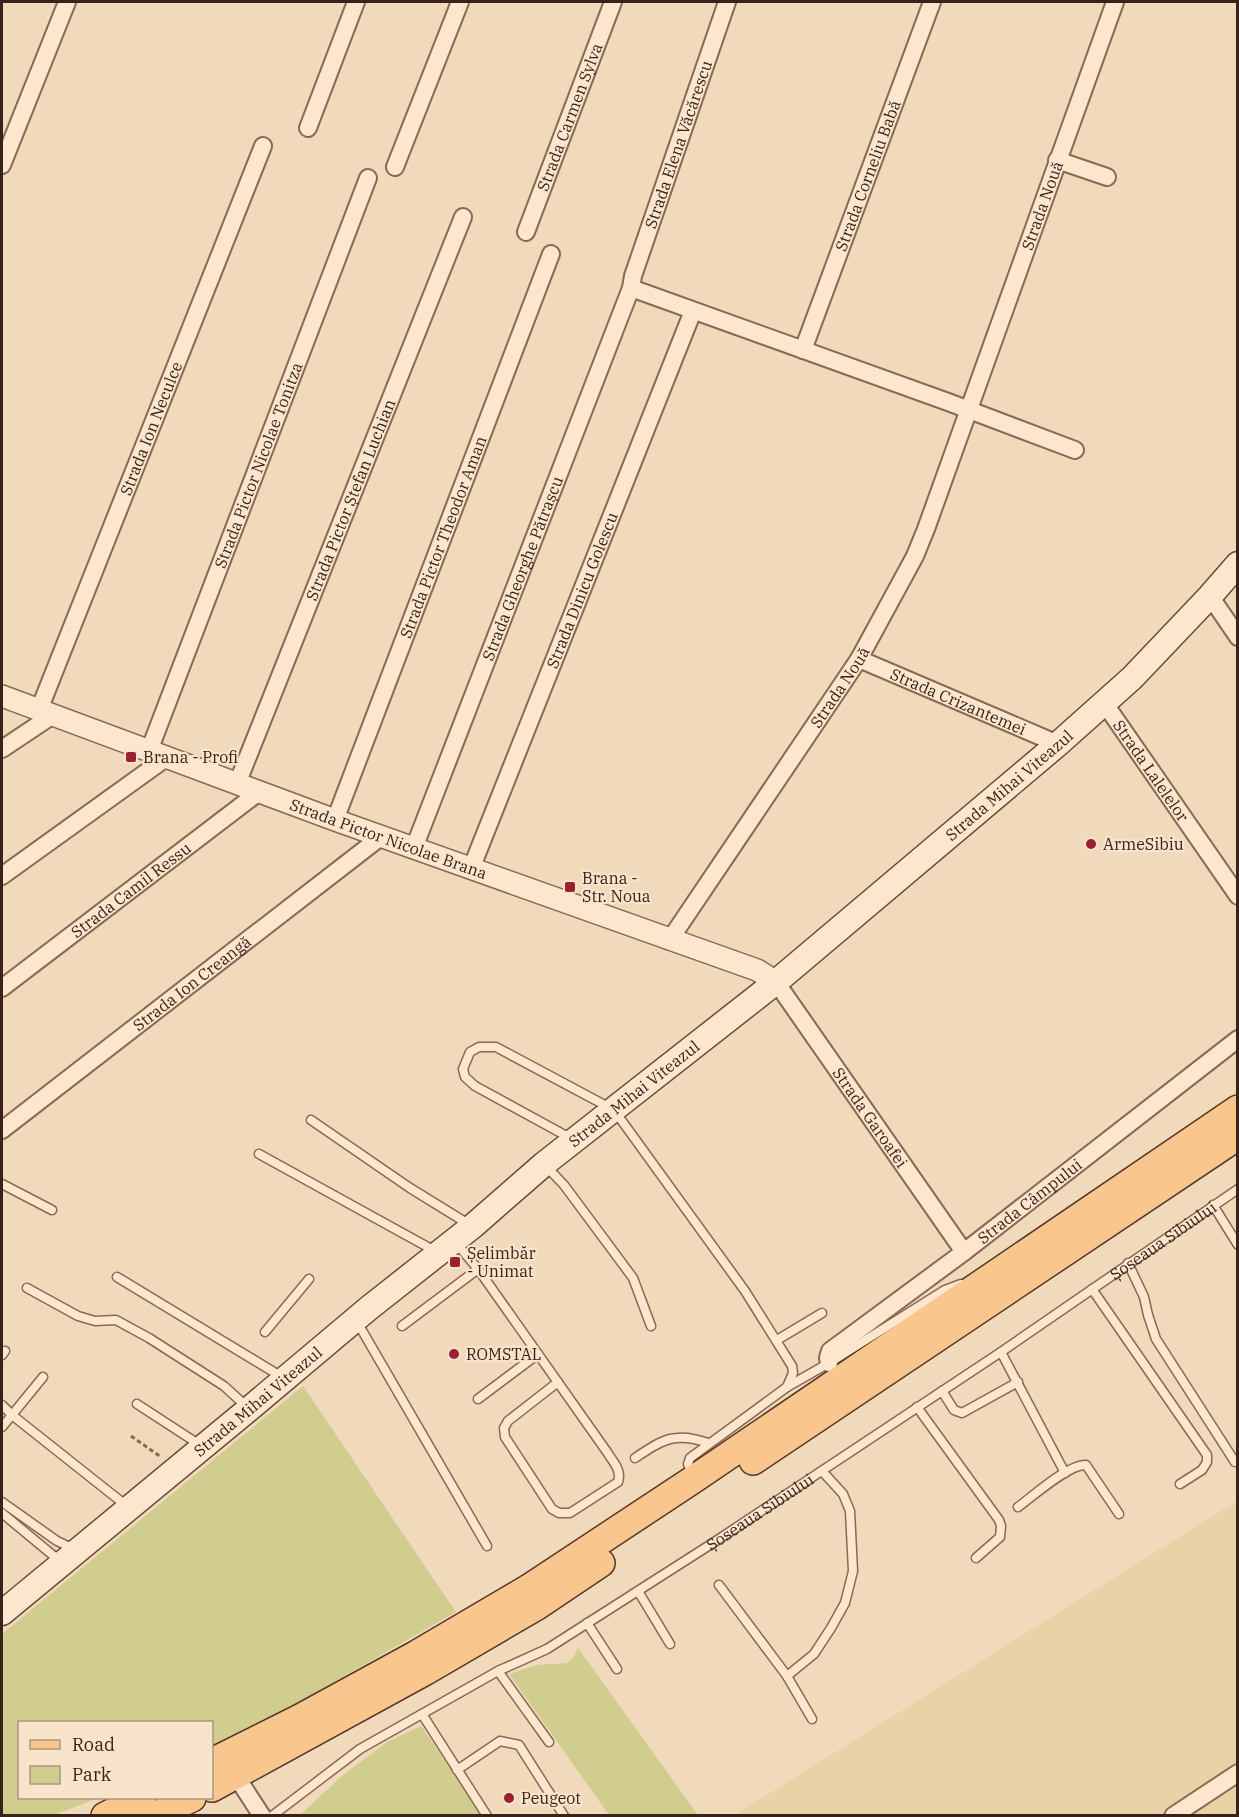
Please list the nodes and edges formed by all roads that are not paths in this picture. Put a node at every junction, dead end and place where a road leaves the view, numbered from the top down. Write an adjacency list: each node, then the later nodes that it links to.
1 (67, 2): 11 (street)
2 (356, 2): 8 (street)
3 (459, 2): 12 (street)
4 (613, 2): 16 (street, Strada Carmen Sylva)
5 (728, 2): 18 (street, Strada Elena Văcărescu)
6 (932, 2): 20 (street, Strada Corneliu Babă)
7 (1115, 2): 10 (street, Strada Nouă)
8 (308, 128)
9 (263, 146): 29 (street, Strada Ion Neculce)
10 (1057, 160): 13 (street); 21 (street, Strada Nouă)
11 (2, 165)
12 (395, 167)
13 (1107, 177)
14 (368, 178): 32 (street, Strada Pictor Nicolae Tonitza)
15 (463, 217): 33 (street, Strada Pictor Ștefan Luchian)
16 (526, 232)
17 (551, 254): 35 (street, Strada Pictor Theodor Aman)
18 (631, 288): 19 (street); 37 (street, Strada Gheorghe Pătrașcu)
19 (693, 311): 20 (street); 38 (street, Strada Dinicu Golescu)
20 (803, 350): 21 (street)
21 (968, 410): 22 (street); 26 (street, Strada Nouă)
22 (1075, 450)
23 (1238, 564): 24 (main road, Strada Mihai Viteazul)
24 (1210, 597): 25 (street); 28 (main road, Strada Mihai Viteazul)
25 (1238, 637)
26 (859, 659): 30 (street, Strada Crizantemei); 41 (street, Strada Nouă)
27 (2, 696): 29 (street, Strada Pictor Nicolae Brana)
28 (1105, 704): 30 (main road, Strada Mihai Viteazul); 40 (street, Strada Lalelelor)
29 (46, 713): 31 (street); 32 (street, Strada Pictor Nicolae Brana)
30 (1058, 744): 42 (main road, Strada Mihai Viteazul)
31 (2, 749)
32 (157, 755): 33 (street, Strada Pictor Nicolae Brana); 39 (street)
33 (237, 784): 34 (street, Strada Pictor Nicolae Brana)
34 (259, 792): 35 (street, Strada Pictor Nicolae Brana); 43 (street, Strada Camil Ressu)
35 (335, 820): 36 (street, Strada Pictor Nicolae Brana)
36 (382, 836): 37 (street, Strada Pictor Nicolae Brana); 48 (street, Strada Ion Creangă)
37 (414, 848): 38 (street, Strada Pictor Nicolae Brana)
38 (471, 869): 41 (street, Strada Pictor Nicolae Brana)
39 (2, 876)
40 (1238, 896)
41 (669, 941): 42 (street, Strada Pictor Nicolae Brana)
42 (776, 982): 46 (main road, Strada Mihai Viteazul); 59 (street, Strada Garoafei)
43 (2, 988)
44 (1238, 1039): 59 (street, Strada Câmpului)
45 (1238, 1109): 63 (main road)
46 (614, 1110): 50 (main road, Strada Mihai Viteazul); 50 (lane); 72 (lane)
47 (311, 1119): 57 (lane)
48 (2, 1130)
49 (1238, 1136): 116 (main road)
50 (575, 1141): 52 (main road, Strada Mihai Viteazul)
51 (259, 1154): 57 (lane)
52 (544, 1164): 57 (main road, Strada Mihai Viteazul); 70 (lane)
53 (2, 1184): 56 (lane)
54 (1238, 1189): 55 (lane, Șoseaua Sibiului)
55 (1213, 1205): 58 (lane); 60 (lane, Șoseaua Sibiului)
56 (52, 1210)
57 (455, 1240): 61 (lane); 68 (main road, Strada Mihai Viteazul)
58 (1238, 1245)
59 (964, 1252): 75 (street, Strada Câmpului)
60 (1128, 1263): 66 (lane, Șoseaua Sibiului); 92 (lane)
61 (478, 1269): 69 (lane); 74 (lane)
62 (117, 1276): 77 (lane)
63 (987, 1279): 75 (lane); 95 (main road)
64 (309, 1280): 71 (lane)
65 (27, 1288): 86 (lane)
66 (1092, 1289): 73 (lane, Șoseaua Sibiului); 96 (lane)
67 (822, 1312): 72 (lane)
68 (356, 1320): 77 (main road, Strada Mihai Viteazul); 102 (lane)
69 (402, 1326)
70 (651, 1326)
71 (265, 1332)
72 (777, 1340): 80 (lane)
73 (1001, 1352): 79 (lane); 81 (lane, Șoseaua Sibiului)
74 (538, 1354): 78 (lane); 82 (lane)
75 (830, 1364): 80 (lane)
76 (44, 1377): 87 (lane)
77 (285, 1379): 86 (main road, Strada Mihai Viteazul)
78 (558, 1382): 78 (lane)
79 (1018, 1382): 81 (lane); 94 (lane)
80 (787, 1387): 89 (lane)
81 (942, 1391): 85 (lane, Șoseaua Sibiului)
82 (478, 1399)
83 (137, 1404): 90 (lane)
84 (2, 1405): 87 (lane)
85 (917, 1407): 93 (lane, Șoseaua Sibiului); 104 (lane)
86 (249, 1410): 90 (main road, Strada Mihai Viteazul)
87 (12, 1415): 88 (lane); 98 (lane)
88 (2, 1427)
89 (708, 1443): 91 (lane); 95 (lane)
90 (204, 1447): 98 (main road, Strada Mihai Viteazul)
91 (634, 1458)
92 (1235, 1462)
93 (822, 1470): 106 (lane, Șoseaua Sibiului); 112 (lane)
94 (1065, 1473): 99 (lane); 101 (lane)
95 (694, 1479): 116 (main road)
96 (1180, 1484)
97 (2, 1502): 103 (lane)
98 (129, 1508): 103 (main road, Strada Mihai Viteazul)
99 (1018, 1508)
100 (2, 1513): 103 (lane)
101 (1119, 1514)
102 (487, 1545)
103 (69, 1556): 107 (main road, Strada Mihai Viteazul)
104 (976, 1558)
105 (719, 1585): 112 (lane)
106 (638, 1591): 108 (lane, Șoseaua Sibiului); 109 (lane)
107 (5, 1605)
108 (588, 1623): 110 (lane); 111 (lane, Șoseaua Sibiului)
109 (670, 1644)
110 (617, 1669)
111 (498, 1671): 113 (lane, Șoseaua Sibiului); 115 (lane)
112 (787, 1676): 114 (lane)
113 (422, 1714): 117 (lane); 125 (lane, Șoseaua Sibiului)
114 (812, 1719)
115 (549, 1742)
116 (222, 1765): 119 (main road); 124 (street)
117 (457, 1770): 126 (lane); 127 (lane)
118 (1238, 1773): 128 (street)
119 (213, 1786)
120 (138, 1799): 122 (main road)
121 (188, 1799): 123 (main road)
122 (105, 1815)
123 (155, 1815)
124 (262, 1815)
125 (272, 1815)
126 (487, 1815)
127 (564, 1815)
128 (1173, 1815)

